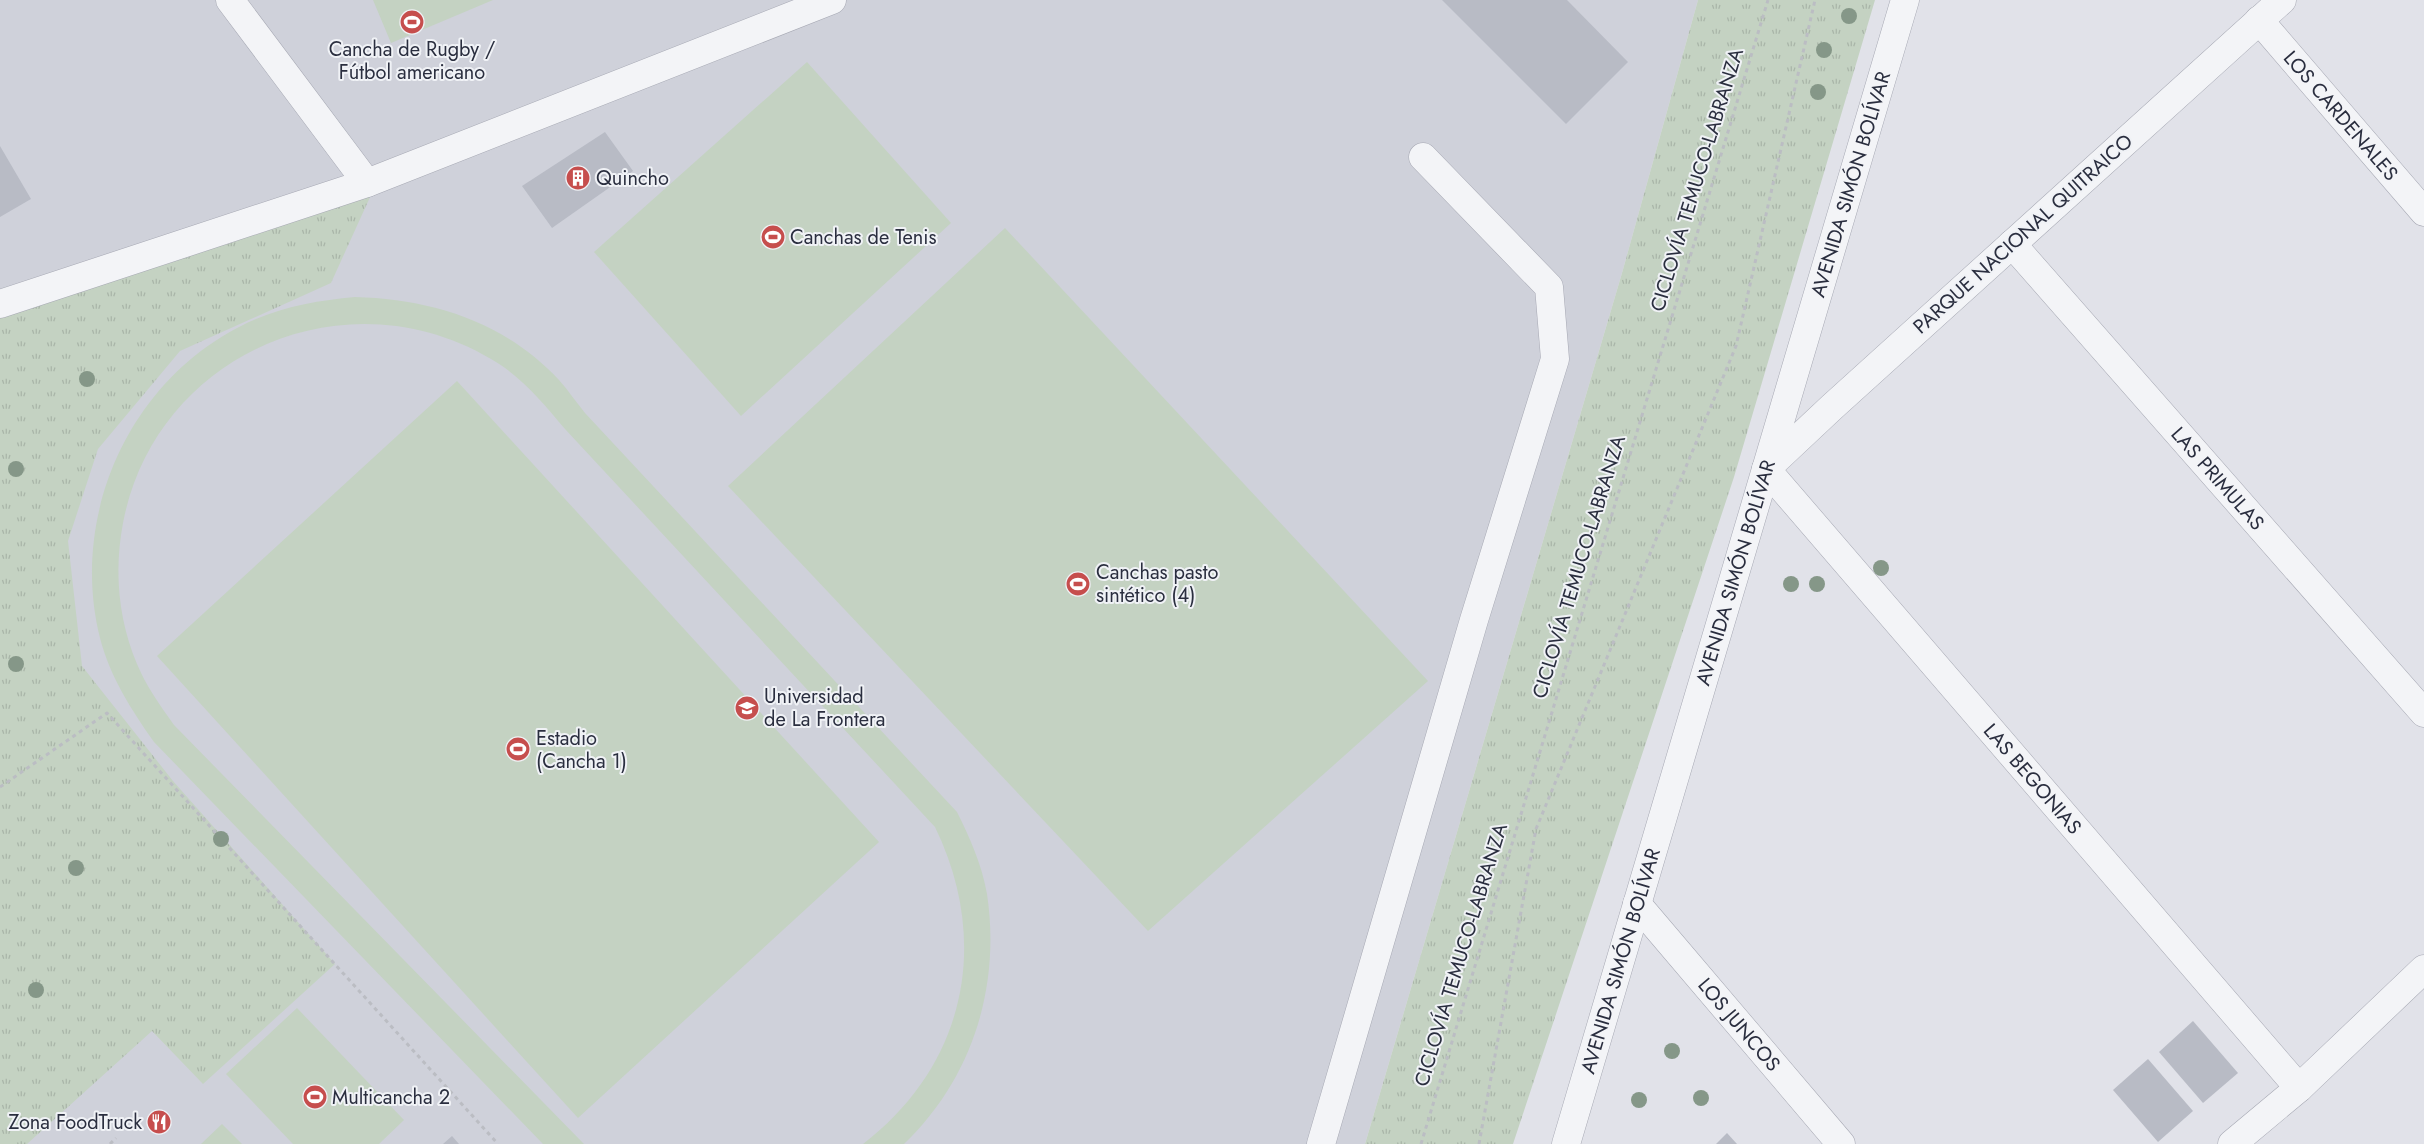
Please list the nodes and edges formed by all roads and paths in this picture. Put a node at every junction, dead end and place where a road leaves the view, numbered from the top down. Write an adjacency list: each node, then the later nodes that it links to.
1 (230, 0): 9 (street)
2 (832, 0): 9 (street)
3 (1768, 0): 23 (path, CICLOVÍA TEMUCO-LABRANZA)
4 (1816, 0): 24 (path)
5 (1905, 0): 13 (street, AVENIDA SIMÓN BOLÍVAR)
6 (2282, 0): 7 (street, PARQUE NACIONAL QUITRAICO)
7 (2259, 20): 10 (street, LOS CARDENALES); 11 (street, PARQUE NACIONAL QUITRAICO)
8 (1423, 157): 22 (street)
9 (367, 183): 12 (street)
10 (2424, 212)
11 (2012, 244): 13 (street, PARQUE NACIONAL QUITRAICO); 14 (street, LAS PRIMULAS)
12 (0, 304)
13 (1766, 469): 16 (street, AVENIDA SIMÓN BOLÍVAR); 18 (street, LAS BEGONIAS)
14 (2424, 713)
15 (0, 787): 21 (path)
16 (1637, 904): 25 (street, AVENIDA SIMÓN BOLÍVAR); 26 (street, LOS JUNCOS)
17 (2424, 969): 18 (street)
18 (2299, 1088): 27 (street)
19 (116, 1138): 20 (path)
20 (110, 1144)
21 (498, 1144)
22 (1321, 1144)
23 (1420, 1144)
24 (1479, 1144)
25 (1566, 1144)
26 (1841, 1144)
27 (2232, 1144)

